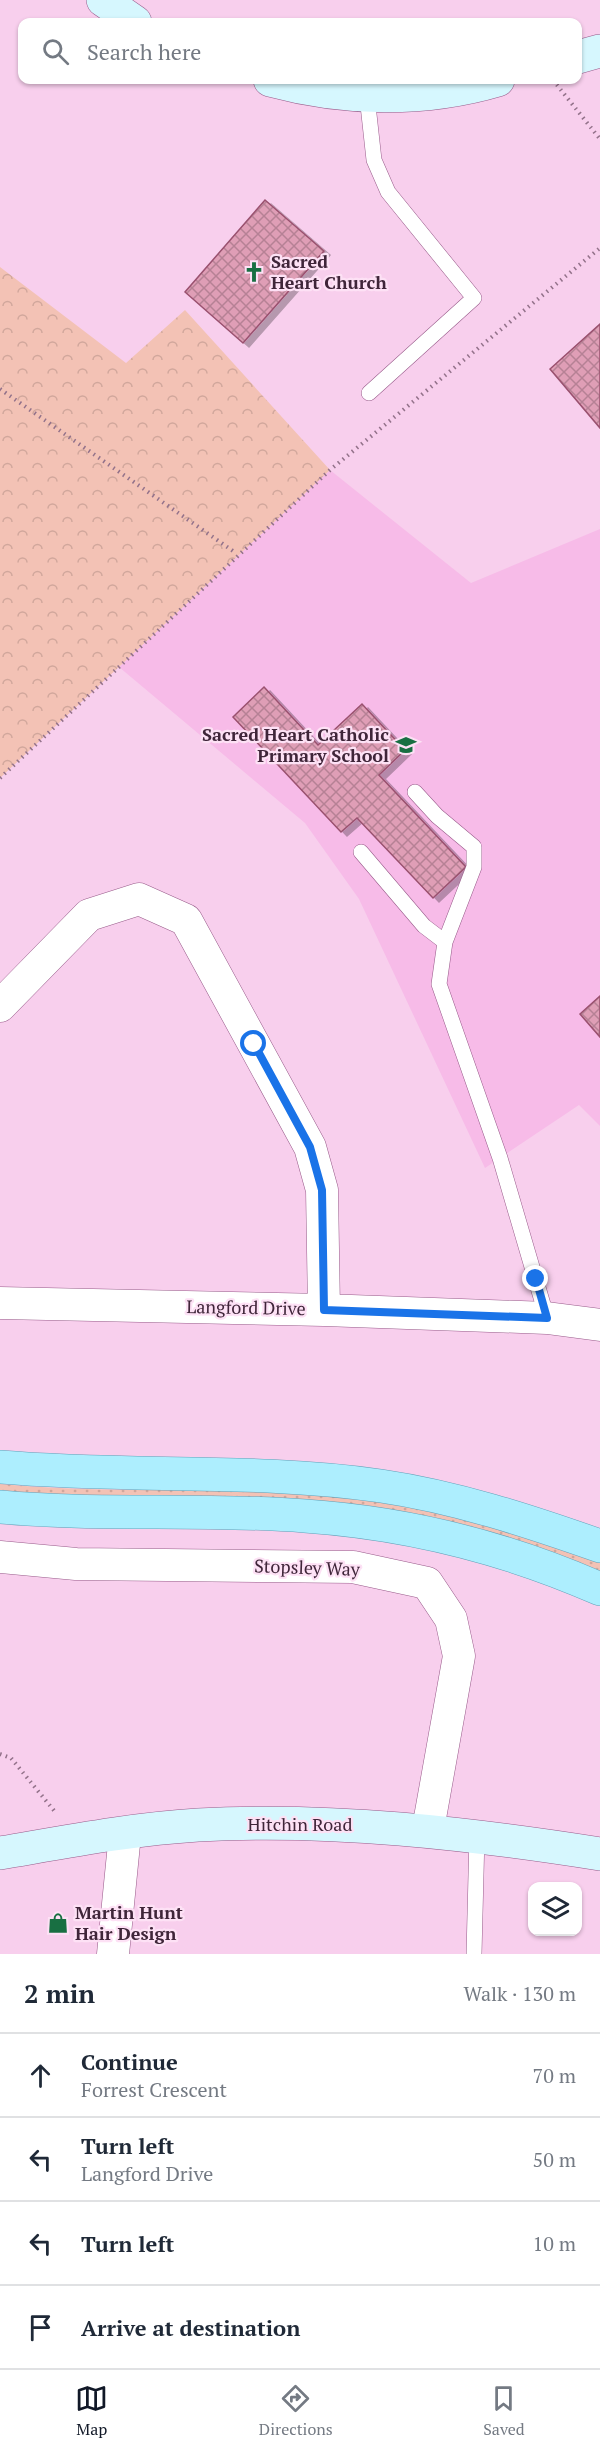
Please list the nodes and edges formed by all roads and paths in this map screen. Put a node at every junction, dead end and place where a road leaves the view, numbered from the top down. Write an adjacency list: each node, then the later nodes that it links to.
1 (103, 0): 2 (street)
2 (129, 18)
3 (600, 51): 4 (street)
4 (582, 56)
5 (285, 84): 8 (street)
6 (481, 84): 8 (street)
7 (556, 84): 9 (path)
8 (367, 96): 12 (lane)
9 (600, 139)
10 (600, 248): 14 (path)
11 (0, 390): 13 (path)
12 (369, 393)
13 (233, 551)
14 (0, 778)
15 (415, 792): 17 (lane)
16 (361, 852): 17 (lane)
17 (445, 942): 21 (lane)
18 (0, 1006): 20 (street)
19 (0, 1304): 20 (street, Langford Drive)
20 (324, 1310): 21 (street, Langford Drive)
21 (547, 1318): 22 (street, Langford Drive)
22 (600, 1325)
23 (0, 1467): 25 (main road)
24 (0, 1507): 27 (main road)
25 (600, 1546)
26 (0, 1557): 29 (street, Stopsley Way)
27 (600, 1589)
28 (0, 1754): 32 (path)
29 (428, 1829): 30 (street, Hitchin Road); 31 (street, Hitchin Road)
30 (125, 1834): 32 (street, Hitchin Road); 35 (street)
31 (477, 1835): 34 (street, Hitchin Road); 36 (lane)
32 (61, 1842): 33 (street, Hitchin Road)
33 (0, 1853)
34 (599, 1853)
35 (112, 1954)
36 (474, 1954)

